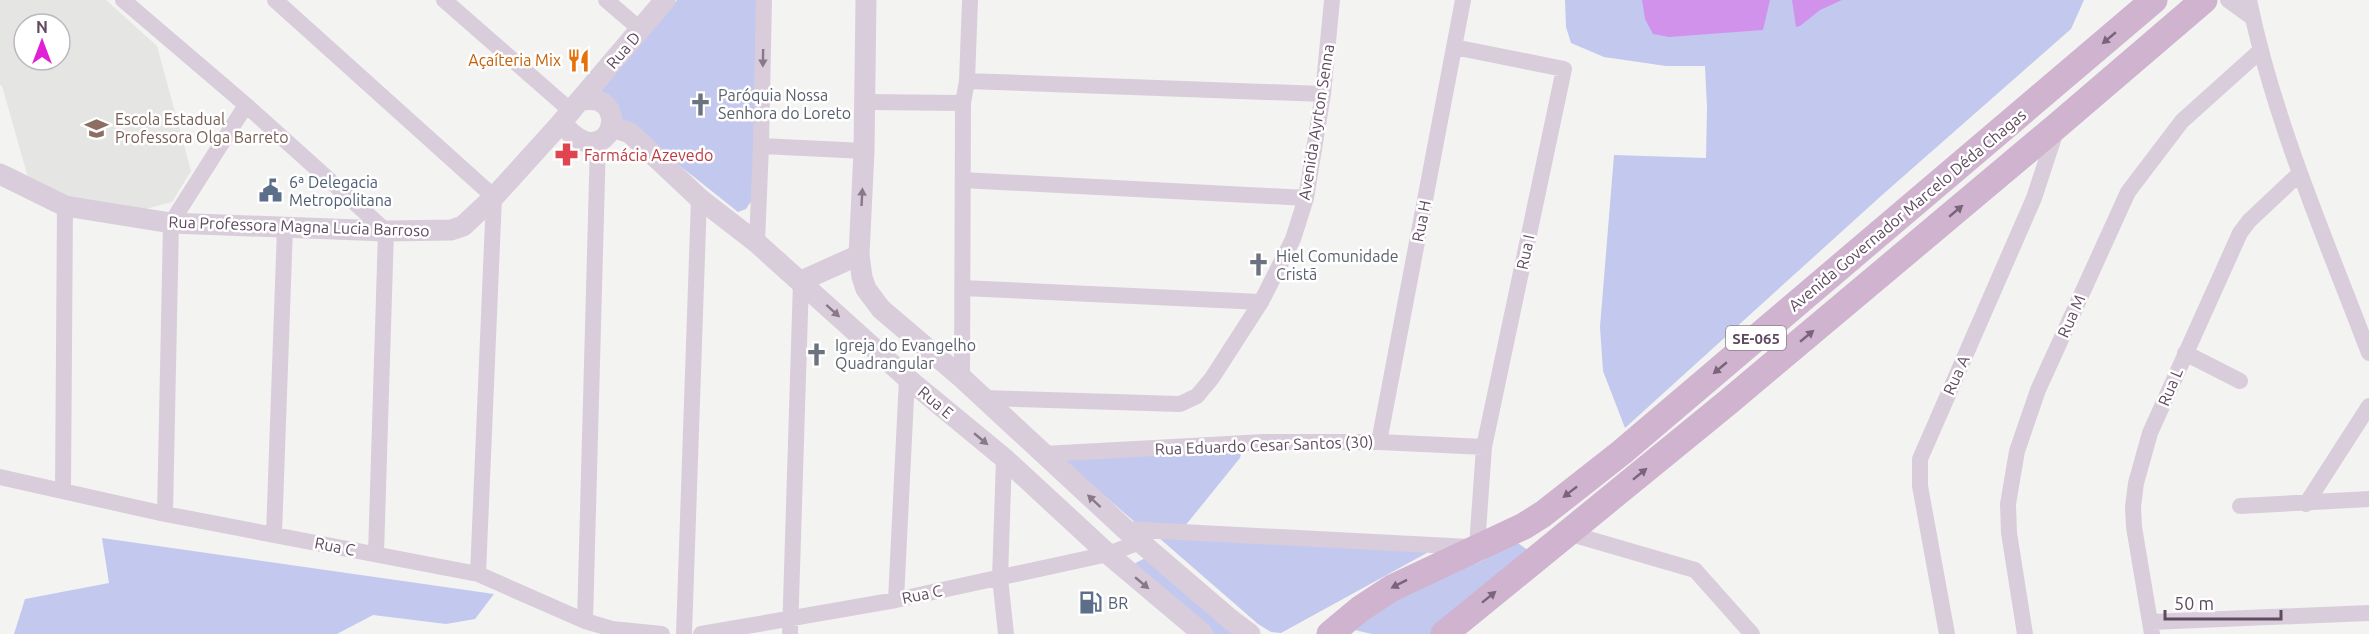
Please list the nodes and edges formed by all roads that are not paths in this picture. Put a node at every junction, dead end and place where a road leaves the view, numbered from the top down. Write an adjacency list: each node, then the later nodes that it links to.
1 (123, 0): 23 (street)
2 (276, 0): 32 (street)
3 (444, 0): 24 (street)
4 (606, 0): 16 (street)
5 (665, 0): 16 (street, Rua D)
6 (764, 0): 27 (street, one-way to 27)
7 (866, 0): 21 (street, Rua E)
8 (970, 0): 19 (street)
9 (1332, 0): 20 (street, Avenida Ayrton Senna)
10 (1463, 0): 17 (street, Rua H)
11 (2154, 0): 64 (main road, Avenida Governador Marcelo Déda Chagas / SE-065, one-way to 64)
12 (2204, 0): 25 (main road, Avenida Governador Marcelo Déda Chagas / SE-065)
13 (2228, 0): 15 (street)
14 (2249, 0): 15 (street)
15 (2253, 18): 18 (street)
16 (641, 30): 24 (street, Rua D)
17 (1454, 47): 51 (street, Rua H); 52 (street, Rua I)
18 (2260, 51): 29 (street); 84 (street, Rua M)
19 (967, 81): 20 (street); 22 (street)
20 (1323, 94): 34 (street, Avenida Ayrton Senna)
21 (865, 102): 22 (street); 28 (street, Rua E)
22 (963, 104): 31 (street)
23 (246, 105): 36 (street); 38 (street)
24 (571, 111): 26 (street); 26 (street); 32 (street, Rua Professora Magna Lucia Barroso)
25 (2058, 125): 61 (main road, Avenida Governador Marcelo Déda Chagas / SE-065, one-way to 25); 83 (street, Rua A)
26 (605, 134): 33 (street, Rua E); 71 (street)
27 (761, 146): 28 (street); 39 (street)
28 (864, 151): 40 (street, Rua E, one-way to 28)
29 (2300, 173): 44 (street); 45 (street, Rua L)
30 (0, 174): 35 (street, Rua Professora Magna Lucia Barroso)
31 (963, 180): 34 (street); 42 (street)
32 (494, 197): 38 (street, Rua Professora Magna Lucia Barroso); 67 (street)
33 (699, 198): 39 (street, Rua E); 76 (street)
34 (1306, 198): 43 (street, Avenida Ayrton Senna)
35 (65, 206): 36 (street, Rua Professora Magna Lucia Barroso); 56 (street)
36 (171, 223): 37 (street, Rua Professora Magna Lucia Barroso); 60 (street)
37 (285, 228): 38 (street, Rua Professora Magna Lucia Barroso); 62 (street)
38 (386, 231): 65 (street)
39 (757, 243): 41 (street, Rua E)
40 (859, 255): 41 (street); 47 (street, Rua E)
41 (801, 281): 46 (street, Rua E, one-way to 46); 72 (street)
42 (963, 288): 43 (street); 47 (street)
43 (1261, 302): 49 (street, Avenida Ayrton Senna)
44 (2369, 352)
45 (2185, 353): 48 (street); 73 (street, Rua L)
46 (907, 378): 54 (street, Rua E, one-way to 54); 69 (street)
47 (962, 378): 49 (street, Rua E)
48 (2240, 381)
49 (982, 398): 53 (street, Rua E)
50 (2369, 406): 58 (street)
51 (1378, 442): 52 (street, Rua Eduardo Cesar Santos (30)); 53 (street, Rua Eduardo Cesar Santos (30))
52 (1484, 447): 64 (street, Rua I)
53 (1043, 454): 63 (street, Rua E, one-way to 53)
54 (1004, 458): 66 (street, Rua E); 68 (street)
55 (0, 477): 56 (street, Rua C)
56 (63, 490): 60 (street, Rua C)
57 (2369, 500): 58 (street)
58 (2306, 504): 59 (street)
59 (2240, 506)
60 (165, 514): 62 (street, Rua C)
61 (1568, 533): 74 (main road, Avenida Governador Marcelo Déda Chagas / SE-065, one-way to 61); 82 (street)
62 (274, 534): 65 (street, Rua C)
63 (1133, 536): 64 (street); 66 (street, Rua C); 80 (street, Rua E)
64 (1475, 547): 81 (main road, Avenida Governador Marcelo Déda Chagas / SE-065, one-way to 81)
65 (376, 554): 67 (street, Rua C)
66 (1107, 554): 68 (street, Rua C); 79 (street, Rua E, one-way to 79)
67 (478, 574): 71 (street, Rua C)
68 (1000, 578): 69 (street, Rua C); 78 (street)
69 (896, 600): 72 (street, Rua C)
70 (2369, 613): 73 (street)
71 (585, 621): 75 (street, Rua C)
72 (790, 627): 77 (street, Rua C)
73 (2152, 628)
74 (1456, 630)
75 (662, 634)
76 (684, 634)
77 (701, 634)
78 (1006, 634)
79 (1203, 634)
80 (1250, 634)
81 (1330, 634)
82 (1752, 634)
83 (1947, 634)
84 (2025, 634)

